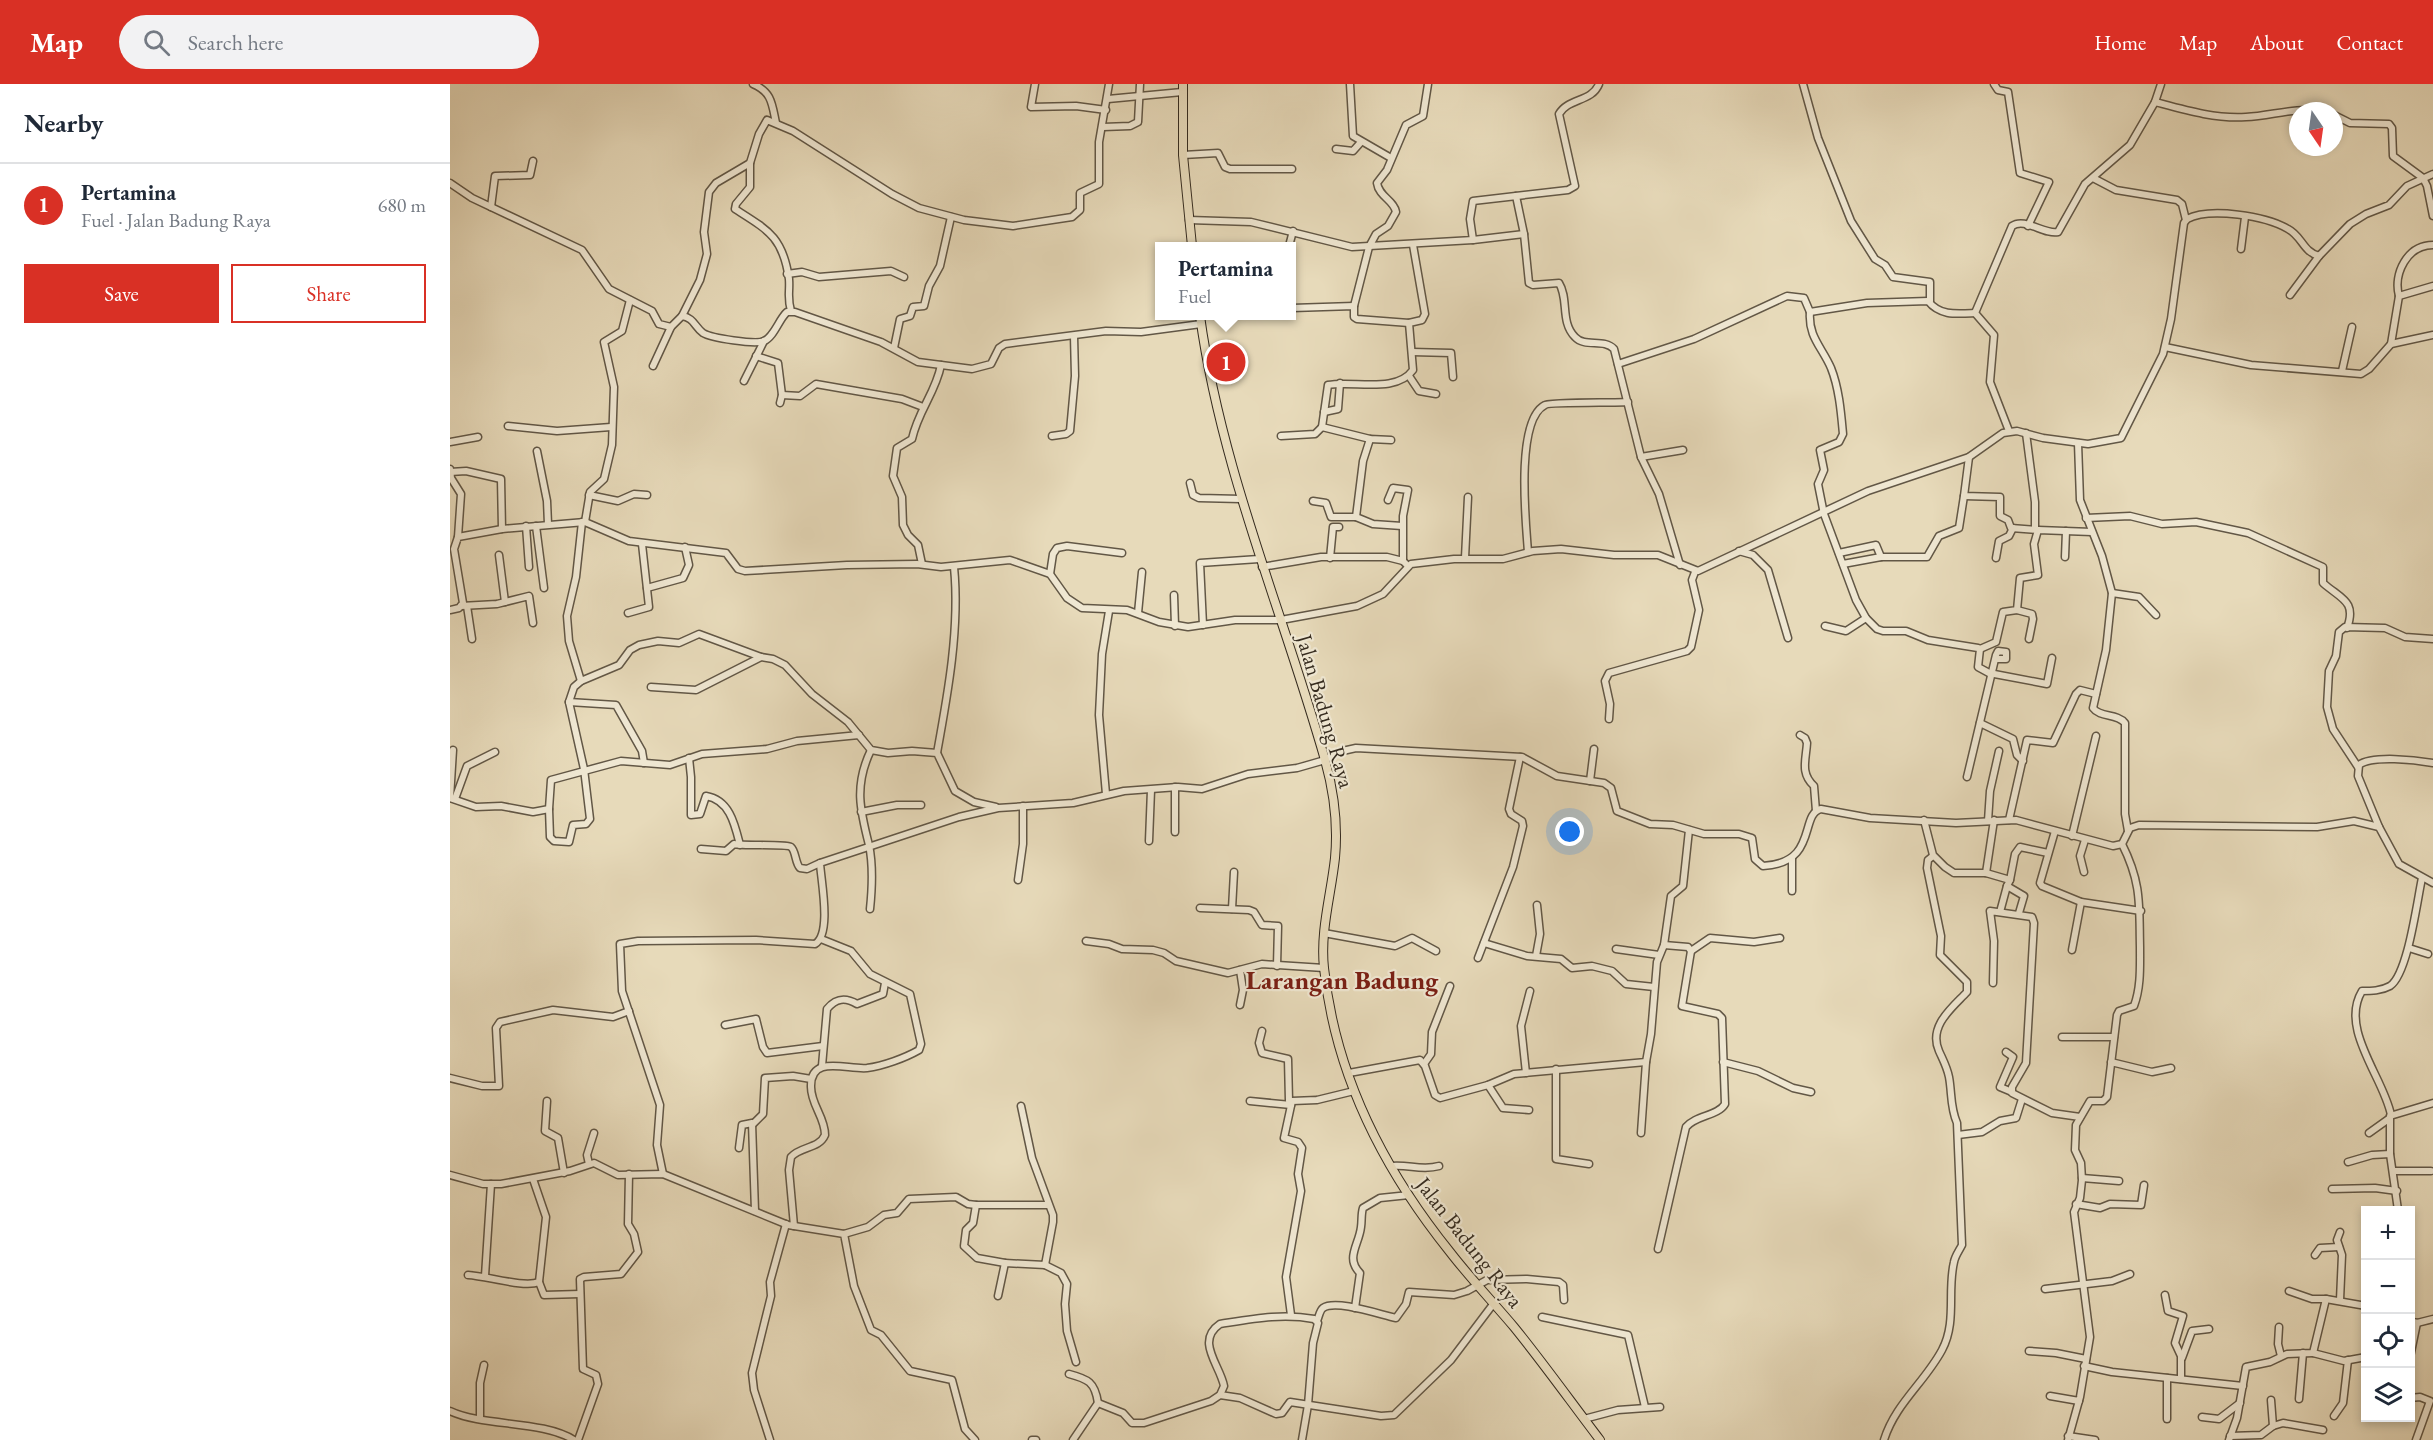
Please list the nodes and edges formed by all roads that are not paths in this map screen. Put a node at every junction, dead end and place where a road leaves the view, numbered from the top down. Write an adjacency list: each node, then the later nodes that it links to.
1 (753, 84): 18 (street)
2 (1035, 84): 15 (street)
3 (1109, 84): 13 (street)
4 (1140, 84): 12 (street)
5 (1350, 84): 20 (street)
6 (1428, 84): 23 (street)
7 (1599, 84): 31 (street)
8 (1803, 84): 55 (street)
9 (1994, 84): 38 (street)
10 (2161, 84): 14 (street)
11 (1183, 88): 12 (street); 22 (main road)
12 (1139, 97): 13 (street); 19 (street)
13 (1108, 99): 15 (street)
14 (2155, 102): 16 (street); 28 (street)
15 (1106, 110): 19 (street)
16 (2289, 112)
17 (2343, 120): 29 (street)
18 (776, 123): 25 (street); 34 (street)
19 (1103, 127): 34 (street)
20 (1361, 142): 21 (street); 23 (street)
21 (1336, 149)
22 (1183, 155): 26 (street); 36 (main road)
23 (1391, 158): 46 (street)
24 (533, 161): 32 (street)
25 (750, 163): 49 (street); 61 (street)
26 (1292, 168)
27 (2433, 174): 29 (street)
28 (2092, 178): 37 (street); 38 (street)
29 (2423, 178): 33 (street); 48 (street)
30 (450, 183): 32 (street)
31 (1516, 196): 40 (street); 41 (street)
32 (492, 207): 54 (street)
33 (2433, 216)
34 (951, 217): 71 (street)
35 (2245, 217): 37 (street); 47 (street); 48 (street)
36 (1189, 220): 39 (street); 42 (main road)
37 (2186, 220): 70 (street)
38 (2028, 226): 60 (street)
39 (1293, 231): 43 (street); 46 (street)
40 (1524, 234): 41 (street); 74 (street)
41 (1473, 240): 44 (street)
42 (1192, 242)
43 (1290, 242)
44 (1413, 245): 46 (street); 63 (street)
45 (2433, 245): 53 (street)
46 (1369, 247): 56 (street)
47 (2241, 249)
48 (2319, 256): 52 (street)
49 (787, 274): 50 (street); 58 (street)
50 (904, 277)
51 (2433, 286): 53 (street)
52 (2290, 295)
53 (2399, 297): 69 (street)
54 (630, 300): 64 (street); 89 (street)
55 (1930, 301): 59 (street); 60 (street)
56 (1354, 306): 57 (street); 63 (street)
57 (1296, 308)
58 (791, 311): 68 (street); 71 (street)
59 (1810, 312): 74 (street); 113 (street)
60 (1975, 313): 91 (street)
61 (682, 316): 64 (street); 68 (street)
62 (1200, 320): 67 (street); 110 (main road, Jalan Badung Raya)
63 (1409, 323): 72 (street)
64 (671, 327): 76 (street)
65 (2352, 327): 77 (street)
66 (2433, 335): 69 (street)
67 (1074, 336): 75 (street); 93 (street)
68 (764, 341): 73 (street)
69 (2391, 345): 77 (street)
70 (2165, 347): 77 (street); 99 (street)
71 (894, 348): 75 (street)
72 (1412, 352): 78 (street); 79 (street)
73 (756, 356): 80 (street); 83 (street)
74 (1618, 364): 84 (street)
75 (941, 365): 86 (street)
76 (653, 366)
77 (2342, 371)
78 (1409, 376): 81 (street); 82 (street)
79 (1453, 377)
80 (744, 381)
81 (1340, 383): 87 (street); 87 (street)
82 (1436, 394)
83 (782, 395): 85 (street); 86 (street)
84 (1628, 402): 102 (street); 131 (street)
85 (780, 403)
86 (923, 407): 141 (street)
87 (1324, 412): 90 (street)
88 (508, 426): 89 (street)
89 (611, 427): 106 (street)
90 (1322, 427): 94 (street); 96 (street)
91 (2009, 431): 92 (street); 103 (street)
92 (2026, 433): 99 (street); 124 (street)
93 (1052, 436)
94 (1281, 436)
95 (478, 437): 98 (street)
96 (1370, 439): 97 (street); 114 (street)
97 (1391, 440)
98 (450, 442)
99 (2078, 443): 115 (street)
100 (1683, 450): 102 (street)
101 (537, 451): 117 (street)
102 (1641, 457): 144 (street)
103 (1969, 457): 108 (street); 113 (street)
104 (450, 470): 123 (street); 127 (street)
105 (1190, 483): 110 (street)
106 (589, 495): 107 (street); 116 (street)
107 (647, 495)
108 (1964, 496): 122 (street); 135 (street)
109 (1468, 497): 138 (street)
110 (1241, 499): 140 (main road, Jalan Badung Raya)
111 (1388, 500): 120 (street)
112 (1313, 501): 114 (street)
113 (1824, 514): 130 (street); 133 (street)
114 (1356, 517): 120 (street)
115 (2086, 518): 126 (street); 168 (street)
116 (583, 522): 117 (street); 128 (street); 178 (street)
117 (548, 524): 119 (street)
118 (526, 526): 119 (street); 123 (street); 145 (street)
119 (536, 526): 150 (street)
120 (1402, 526): 142 (street)
121 (1340, 527): 137 (street)
122 (2013, 528): 124 (street); 139 (street)
123 (502, 529): 127 (street)
124 (2037, 529): 125 (street); 157 (street)
125 (2066, 531): 126 (street); 136 (street)
126 (2092, 532): 152 (street)
127 (458, 537): 155 (street)
128 (642, 544): 129 (street); 151 (street)
129 (685, 547): 141 (street); 151 (street)
130 (1739, 551): 148 (street); 169 (street)
131 (1528, 552): 138 (street); 144 (street)
132 (1122, 553): 149 (street)
133 (1839, 553): 135 (street); 143 (street)
134 (499, 555): 154 (street)
135 (1881, 557): 143 (street)
136 (2065, 557)
137 (1330, 558): 140 (street); 142 (street)
138 (1465, 558): 142 (street)
139 (1996, 558)
140 (1261, 563): 163 (main road, Jalan Badung Raya); 165 (street)
141 (922, 564): 146 (street)
142 (1406, 564): 163 (street)
143 (1843, 564): 162 (street)
144 (1680, 565): 148 (street)
145 (529, 567)
146 (954, 567): 149 (street); 192 (street)
147 (1142, 572): 160 (street)
148 (1695, 572): 182 (street)
149 (1050, 574): 158 (street)
150 (544, 588)
151 (646, 588): 159 (street)
152 (2112, 593): 161 (street); 180 (street)
153 (1174, 595): 166 (street)
154 (505, 602): 155 (street); 164 (street)
155 (464, 606): 156 (street); 170 (street)
156 (450, 610)
157 (2017, 610): 171 (street); 173 (street)
158 (1109, 611): 160 (street); 205 (street)
159 (628, 613)
160 (1138, 613): 166 (street)
161 (2156, 615)
162 (1866, 618): 167 (street); 173 (street)
163 (1281, 620): 165 (street); 195 (main road, Jalan Badung Raya)
164 (533, 623)
165 (1203, 625): 166 (street)
166 (1175, 626)
167 (1825, 626)
168 (2348, 627): 172 (street); 199 (street)
169 (1788, 638)
170 (472, 639)
171 (2029, 639)
172 (2433, 639)
173 (1980, 649): 177 (street)
174 (761, 657): 178 (street); 179 (street); 184 (street)
175 (2052, 658): 177 (street)
176 (1995, 659): 177 (street)
177 (1993, 674): 183 (street)
178 (581, 681): 181 (street)
179 (651, 687)
180 (2096, 694): 196 (street); 219 (street)
181 (569, 702): 197 (street); 200 (street)
182 (1609, 719)
183 (1980, 723): 196 (street); 201 (street)
184 (859, 735): 189 (street); 194 (street)
185 (1800, 735): 211 (street)
186 (2096, 736): 221 (street)
187 (1594, 749): 202 (street)
188 (453, 750): 206 (street)
189 (871, 750): 192 (street); 212 (street)
190 (1999, 751): 215 (street)
191 (495, 752): 206 (street)
192 (937, 753): 209 (street)
193 (1520, 757): 195 (street); 202 (street); 252 (street)
194 (688, 758): 197 (street); 225 (street)
195 (1325, 760): 203 (street); 248 (main road, Jalan Badung Raya)
196 (2023, 761): 214 (street)
197 (644, 763): 200 (street)
198 (2433, 763): 199 (street)
199 (2358, 767): 216 (street)
200 (584, 769): 210 (street); 210 (street)
201 (1967, 777)
202 (1590, 781): 217 (street)
203 (1175, 787): 204 (street); 220 (street)
204 (1151, 790): 205 (street); 223 (street)
205 (1106, 794): 208 (street)
206 (452, 798): 210 (street)
207 (921, 805): 212 (street)
208 (1023, 806): 209 (street); 236 (street)
209 (998, 808): 226 (street)
210 (549, 809)
211 (1816, 810): 213 (street); 230 (street)
212 (861, 812): 226 (street)
213 (1924, 820): 215 (street); 229 (street)
214 (2009, 820): 215 (street); 218 (street)
215 (1991, 821): 234 (street)
216 (2379, 827): 219 (street); 235 (street)
217 (1689, 830): 230 (street); 253 (street)
218 (2055, 831): 221 (street); 228 (street)
219 (2128, 831): 224 (street)
220 (1175, 832)
221 (2072, 836): 222 (street)
222 (2085, 840): 224 (street); 233 (street)
223 (1149, 841)
224 (2122, 844): 245 (street)
225 (740, 845): 227 (street); 231 (street)
226 (869, 846): 231 (street); 243 (street)
227 (701, 849)
228 (2048, 853): 237 (street); 240 (street)
229 (1933, 856): 234 (street); 307 (street)
230 (1792, 858): 239 (street)
231 (820, 863): 250 (street)
232 (1234, 872): 244 (street)
233 (2084, 872)
234 (1986, 873): 237 (street)
235 (2422, 878): 238 (street); 254 (street)
236 (1018, 880)
237 (2009, 883): 246 (street); 247 (street)
238 (2433, 883)
239 (1792, 891)
240 (2081, 902): 245 (street); 256 (street)
241 (1537, 905): 261 (street)
242 (1200, 908): 244 (street)
243 (870, 909)
244 (1232, 909): 263 (street)
245 (2141, 911): 276 (street)
246 (2000, 912): 247 (street); 267 (street)
247 (2019, 913): 293 (street)
248 (1323, 933): 257 (street); 264 (main road, Jalan Badung Raya)
249 (1780, 938): 258 (street)
250 (821, 939): 266 (street); 272 (street)
251 (1086, 941): 265 (street)
252 (1484, 944): 261 (street); 262 (street)
253 (1664, 945): 258 (street); 259 (street)
254 (2409, 948): 260 (street); 301 (street)
255 (1616, 949): 259 (street)
256 (2072, 950)
257 (1436, 951)
258 (1691, 951): 280 (street)
259 (1659, 954): 269 (street)
260 (2428, 954)
261 (1536, 956): 269 (street)
262 (1478, 958)
263 (1277, 966): 264 (street); 265 (street)
264 (1324, 968): 286 (main road, Jalan Badung Raya)
265 (1240, 970): 271 (street)
266 (885, 983): 277 (street); 283 (street)
267 (1993, 983)
268 (1449, 986): 282 (street)
269 (1654, 987): 279 (street)
270 (1530, 991): 287 (street)
271 (1240, 1005)
272 (629, 1011): 288 (street); 319 (street)
273 (725, 1025): 277 (street)
274 (1262, 1031): 297 (street)
275 (2062, 1037): 276 (street)
276 (2114, 1037): 281 (street)
277 (822, 1046): 283 (street)
278 (2006, 1052): 293 (street)
279 (1646, 1062): 285 (street); 305 (street)
280 (1723, 1062): 292 (street); 339 (street)
281 (2111, 1062): 284 (street); 302 (street)
282 (1424, 1064): 286 (street); 290 (street)
283 (822, 1066): 289 (street)
284 (2171, 1068)
285 (1556, 1070): 287 (street); 312 (street)
286 (1349, 1073): 291 (main road, Jalan Badung Raya)
287 (1526, 1073): 290 (street)
288 (450, 1078)
289 (811, 1079): 303 (street); 335 (street)
290 (1488, 1085): 300 (street)
291 (1354, 1091): 297 (street); 313 (main road, Jalan Badung Raya)
292 (1811, 1092)
293 (2012, 1092): 294 (street)
294 (2022, 1099): 302 (street); 307 (street)
295 (547, 1101): 317 (street)
296 (1250, 1101): 297 (street)
297 (1291, 1103): 360 (street)
298 (2433, 1103): 301 (street)
299 (1021, 1106): 331 (street)
300 (1529, 1110)
301 (2391, 1116): 306 (street); 309 (street)
302 (2080, 1117): 321 (street)
303 (753, 1124): 308 (street); 333 (street)
304 (594, 1133): 311 (street)
305 (1641, 1133)
306 (2370, 1133)
307 (1958, 1135): 408 (street)
308 (739, 1148)
309 (2390, 1154): 310 (street); 315 (street)
310 (2348, 1162)
311 (589, 1164): 317 (street); 318 (street)
312 (1588, 1164)
313 (1391, 1166): 314 (street); 328 (main road, Jalan Badung Raya)
314 (1439, 1166)
315 (2393, 1171): 316 (street); 327 (street)
316 (2431, 1171)
317 (564, 1173): 322 (street)
318 (629, 1174): 319 (street); 351 (street)
319 (663, 1174): 333 (street)
320 (450, 1175): 324 (street)
321 (2082, 1178): 323 (street); 329 (street)
322 (533, 1179): 324 (street); 346 (street)
323 (2120, 1181)
324 (492, 1184): 345 (street)
325 (2144, 1185): 329 (street)
326 (2332, 1189): 327 (street)
327 (2397, 1191): 332 (street)
328 (1409, 1195): 348 (main road, Jalan Badung Raya); 359 (street)
329 (2076, 1204): 347 (street)
330 (976, 1205): 331 (street); 337 (street); 341 (street)
331 (1047, 1205): 342 (street)
332 (2398, 1206)
333 (755, 1211): 334 (street)
334 (786, 1224): 335 (street); 403 (street)
335 (794, 1226): 337 (street)
336 (2340, 1232): 338 (street)
337 (844, 1234): 404 (street)
338 (2339, 1247): 340 (street); 356 (street)
339 (1658, 1249)
340 (2315, 1255)
341 (1005, 1263): 342 (street); 353 (street)
342 (1045, 1264): 374 (street)
343 (2130, 1274): 347 (street)
344 (468, 1275): 345 (street)
345 (484, 1276): 346 (street)
346 (538, 1282): 351 (street)
347 (2084, 1283): 349 (street); 375 (street)
348 (1478, 1285): 355 (street); 357 (main road, Jalan Badung Raya); 359 (street)
349 (2045, 1288)
350 (2289, 1291): 354 (street)
351 (580, 1294): 402 (street)
352 (2165, 1295): 372 (street)
353 (998, 1296)
354 (2326, 1299): 356 (street); 369 (street)
355 (1564, 1300)
356 (2340, 1300): 358 (street)
357 (1494, 1303): 389 (street); 396 (main road, Jalan Badung Raya)
358 (2361, 1305)
359 (1355, 1308): 363 (street)
360 (1291, 1315): 363 (street); 381 (street)
361 (1542, 1317): 390 (street)
362 (2433, 1319): 364 (street)
363 (1317, 1321): 389 (street)
364 (2415, 1322)
365 (2279, 1327): 370 (street)
366 (2209, 1329): 372 (street)
367 (2029, 1352): 375 (street)
368 (2303, 1353): 369 (street); 370 (street); 384 (street)
369 (2313, 1353): 373 (street)
370 (2281, 1356): 380 (street)
371 (2361, 1358): 373 (street)
372 (2181, 1360): 379 (street)
373 (2348, 1360): 393 (street)
374 (1076, 1362)
375 (2085, 1363): 378 (street); 386 (street)
376 (484, 1365): 395 (street)
377 (1069, 1374): 387 (street)
378 (2167, 1378): 379 (street); 397 (street)
379 (2181, 1379): 380 (street)
380 (2242, 1386): 388 (street)
381 (1220, 1395): 387 (street); 389 (street)
382 (2050, 1396): 386 (street)
383 (2415, 1398): 410 (street)
384 (2299, 1399)
385 (2271, 1400): 398 (street)
386 (2079, 1401): 400 (street)
387 (1098, 1403): 405 (street)
388 (2240, 1403): 394 (street); 401 (street)
389 (1308, 1405): 406 (street)
390 (1645, 1407): 391 (street); 396 (street)
391 (1660, 1407)
392 (450, 1411): 395 (street)
393 (2334, 1416)
394 (2202, 1417)
395 (480, 1419): 402 (street)
396 (1584, 1419): 407 (main road, Jalan Badung Raya)
397 (2167, 1419)
398 (2273, 1426): 399 (street); 401 (street)
399 (2323, 1430)
400 (2068, 1438): 409 (street)
401 (2230, 1438)
402 (576, 1440)
403 (770, 1440)
404 (975, 1440)
405 (1073, 1440)
406 (1302, 1440)
407 (1600, 1440)
408 (1884, 1440)
409 (2095, 1440)
410 (2416, 1440)

